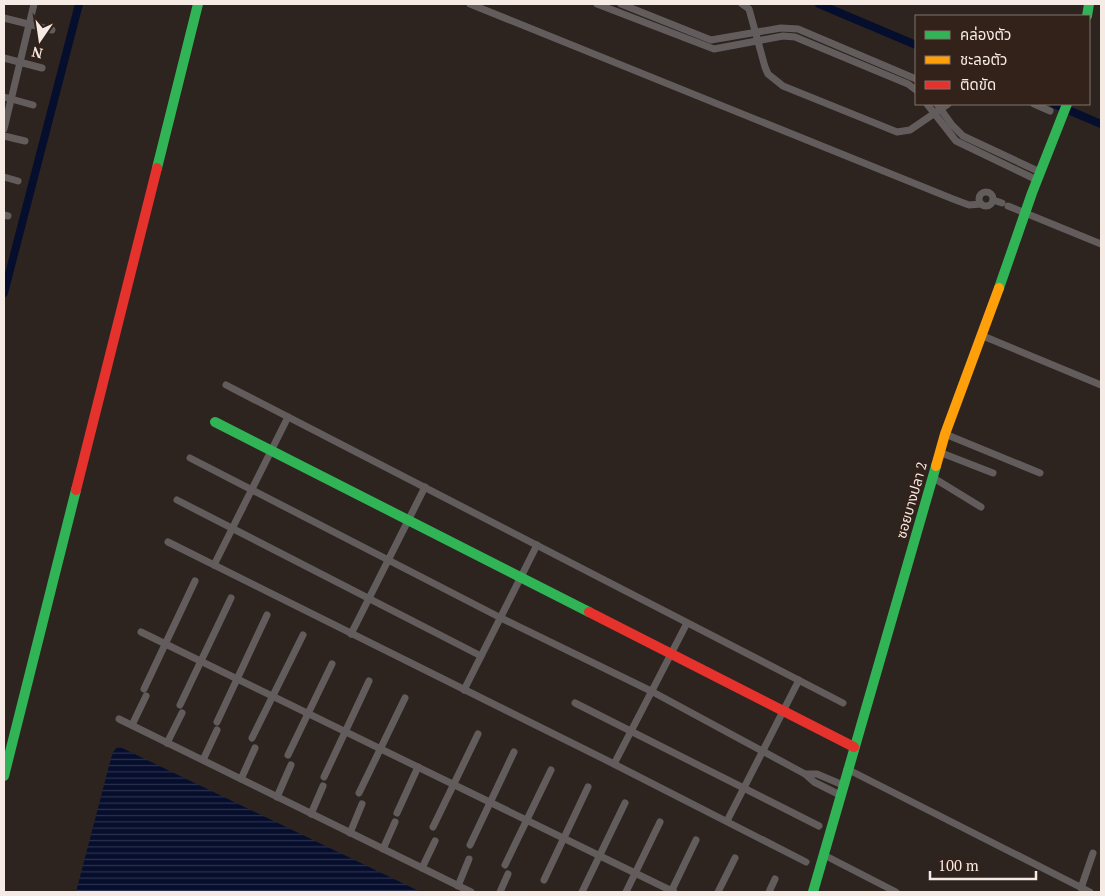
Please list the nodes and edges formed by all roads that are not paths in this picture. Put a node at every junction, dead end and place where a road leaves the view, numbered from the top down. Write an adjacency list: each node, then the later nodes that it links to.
1 (34, 4): 8 (street)
2 (198, 4): 106 (street)
3 (470, 4): 34 (street)
4 (597, 4): 6 (street)
5 (742, 4): 10 (street)
6 (618, 6): 10 (street); 11 (street)
7 (4, 18): 8 (street)
8 (29, 24): 9 (street); 13 (street)
9 (52, 30)
10 (756, 34): 11 (street); 15 (street)
11 (758, 42): 16 (street); 24 (street)
12 (4, 58): 13 (street)
13 (20, 62): 14 (street); 17 (street)
14 (42, 68)
15 (915, 79)
16 (915, 89)
17 (7, 98): 18 (street); 25 (street)
18 (33, 105)
19 (928, 105): 24 (street)
20 (1036, 105): 23 (street)
21 (1067, 105): 30 (street, ซอยบางปลา 2)
22 (939, 106): 24 (street); 28 (street)
23 (1050, 111)
24 (934, 113): 29 (street)
25 (4, 129)
26 (4, 136): 27 (street)
27 (25, 141)
28 (989, 150): 29 (street); 30 (street)
29 (986, 157): 30 (street)
30 (1039, 176): 35 (street, ซอยบางปลา 2)
31 (4, 177): 32 (street)
32 (18, 181)
33 (993, 200): 34 (street); 34 (street); 35 (street)
34 (981, 204)
35 (1024, 213): 36 (street); 37 (street, ซอยบางปลา 2)
36 (1101, 244)
37 (983, 336): 39 (street); 42 (street, ซอยบางปลา 2)
38 (226, 385): 40 (street)
39 (1101, 385)
40 (288, 417): 43 (street); 49 (street)
41 (215, 422): 43 (street)
42 (945, 434): 44 (street, ซอยบางปลา 2); 47 (street)
43 (271, 451): 50 (street); 53 (street)
44 (939, 452): 46 (street); 48 (street, ซอยบางปลา 2)
45 (190, 458): 50 (street)
46 (993, 473)
47 (1040, 474)
48 (932, 477): 52 (street); 94 (street, ซอยบางปลา 2)
49 (425, 488): 53 (street); 56 (street)
50 (251, 490): 54 (street); 57 (street)
51 (177, 500): 54 (street)
52 (981, 507)
53 (408, 521): 57 (street); 59 (street)
54 (232, 528): 58 (street); 62 (street)
55 (168, 542): 58 (street)
56 (537, 545): 59 (street); 65 (street)
57 (388, 560): 62 (street); 64 (street)
58 (214, 565): 67 (street)
59 (520, 578): 64 (street); 70 (street)
60 (195, 581): 69 (street)
61 (231, 598): 72 (street)
62 (369, 598): 67 (street); 71 (street)
63 (267, 615): 74 (street)
64 (500, 618): 71 (street); 78 (street)
65 (687, 623): 70 (street); 75 (street)
66 (142, 632): 69 (street)
67 (351, 634): 77 (street)
68 (303, 635): 79 (street)
69 (166, 644): 72 (street); 88 (street)
70 (670, 655): 78 (street); 84 (street)
71 (481, 656): 77 (street)
72 (201, 661): 74 (street); 83 (street)
73 (332, 664): 86 (street)
74 (238, 679): 79 (street); 100 (street)
75 (799, 680): 82 (street); 84 (street)
76 (369, 681): 89 (street)
77 (464, 690): 101 (street)
78 (651, 691): 90 (street); 97 (street)
79 (273, 696): 86 (street); 92 (street)
80 (405, 698): 96 (street)
81 (575, 703): 90 (street)
82 (843, 703)
83 (180, 705)
84 (783, 712): 94 (street); 97 (street)
85 (182, 713): 93 (street)
86 (308, 713): 89 (street); 99 (street)
87 (119, 719): 88 (street)
88 (132, 725): 93 (street)
89 (345, 731): 96 (street); 107 (street)
90 (631, 731): 101 (street); 112 (street)
91 (478, 734): 109 (street)
92 (252, 738)
93 (167, 743): 100 (street)
94 (854, 747): 104 (street, ซอยบางปลา 2)
95 (255, 748): 108 (street)
96 (381, 749): 103 (street); 114 (street)
97 (762, 750): 112 (street); 113 (street)
98 (514, 752): 116 (street)
99 (288, 755)
100 (203, 760): 108 (street)
101 (614, 764): 122 (street)
102 (292, 765): 115 (street)
103 (418, 767): 109 (street); 119 (street)
104 (847, 769): 113 (street, ซอยบางปลา 2); 146 (street)
105 (551, 770): 121 (street)
106 (4, 776)
107 (324, 777)
108 (241, 779): 115 (street)
109 (454, 784): 116 (street); 126 (street)
110 (323, 786): 120 (street)
111 (588, 787): 128 (street)
112 (744, 788): 122 (street); 125 (street)
113 (842, 790): 134 (street, ซอยบางปลา 2)
114 (360, 793)
115 (277, 797): 120 (street)
116 (490, 802): 121 (street); 131 (street)
117 (625, 803): 135 (street)
118 (362, 804): 127 (street)
119 (397, 813)
120 (312, 814): 127 (street)
121 (527, 820): 128 (street); 139 (street)
122 (727, 821): 138 (street)
123 (396, 822): 132 (street)
124 (660, 822): 141 (street)
125 (819, 826)
126 (433, 827)
127 (350, 833): 132 (street)
128 (563, 838): 135 (street); 144 (street)
129 (696, 840): 151 (street)
130 (435, 841): 140 (street)
131 (470, 845)
132 (383, 849): 140 (street)
133 (1093, 853): 146 (street)
134 (824, 855): 154 (street, ซอยบางปลา 2); 155 (street)
135 (600, 856): 141 (street); 149 (street)
136 (735, 858): 152 (street)
137 (469, 859): 145 (street)
138 (806, 862)
139 (506, 865)
140 (422, 868): 145 (street)
141 (635, 873): 150 (street); 151 (street)
142 (508, 874): 148 (street)
143 (775, 878): 153 (street)
144 (544, 880)
145 (458, 886): 147 (street)
146 (1082, 888): 156 (street)
147 (471, 892)
148 (500, 892)
149 (582, 892)
150 (626, 892)
151 (672, 892)
152 (718, 892)
153 (769, 892)
154 (814, 892)
155 (896, 892)
156 (1090, 892)

